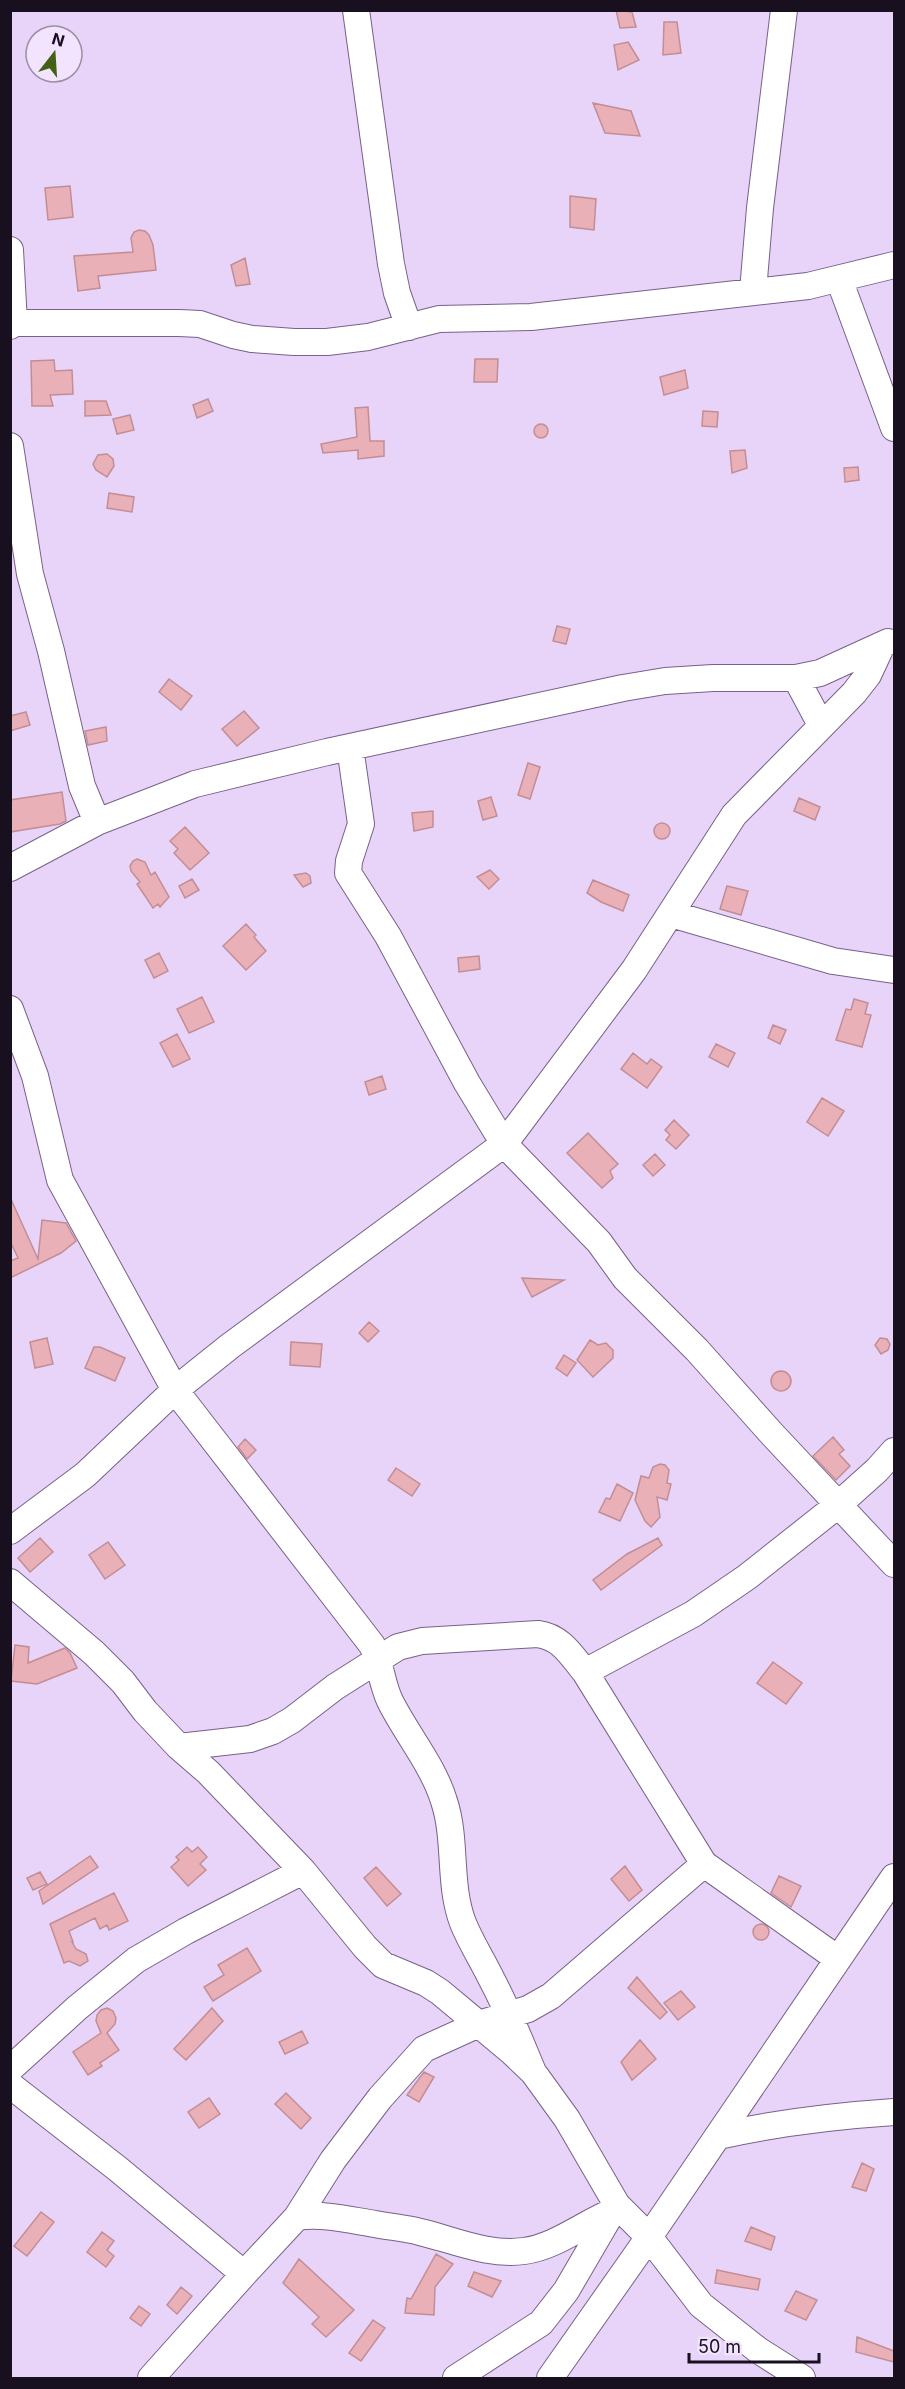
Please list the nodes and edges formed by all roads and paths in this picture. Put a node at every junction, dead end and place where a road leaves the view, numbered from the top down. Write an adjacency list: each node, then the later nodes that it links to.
1 (356, 10): 8 (street)
2 (784, 10): 6 (street)
3 (10, 250): 7 (street)
4 (894, 265): 5 (street)
5 (839, 279): 6 (street); 9 (street)
6 (753, 291): 8 (street)
7 (12, 325): 8 (street)
8 (409, 327)
9 (894, 428)
10 (10, 446): 15 (street)
11 (888, 643): 12 (street); 13 (street)
12 (796, 678): 13 (street); 14 (street)
13 (821, 725): 17 (street)
14 (351, 747): 15 (street); 20 (street)
15 (97, 822): 16 (street)
16 (10, 868)
17 (671, 914): 18 (street); 20 (street)
18 (894, 970)
19 (10, 1009): 21 (street)
20 (504, 1144): 21 (street); 23 (street)
21 (175, 1390): 24 (street); 27 (street)
22 (894, 1451): 23 (street)
23 (838, 1505): 25 (street); 28 (street)
24 (10, 1531)
25 (894, 1563)
26 (10, 1582): 29 (street)
27 (379, 1658): 28 (street); 29 (street); 34 (street)
28 (585, 1672): 30 (street)
29 (179, 1747): 31 (street)
30 (704, 1864): 33 (street); 34 (street)
31 (303, 1871): 35 (street); 36 (street)
32 (894, 1876): 33 (street)
33 (838, 1959): 40 (street)
34 (510, 2015): 35 (street); 37 (street)
35 (479, 2024): 37 (street); 42 (street)
36 (10, 2069)
37 (533, 2072): 41 (street)
38 (10, 2085): 44 (street)
39 (894, 2112): 40 (street)
40 (718, 2136): 43 (street)
41 (614, 2208): 42 (street); 43 (street); 46 (street)
42 (297, 2217): 44 (street)
43 (649, 2237): 47 (street); 48 (street)
44 (244, 2274): 45 (street)
45 (151, 2379)
46 (456, 2379)
47 (550, 2379)
48 (802, 2379)

